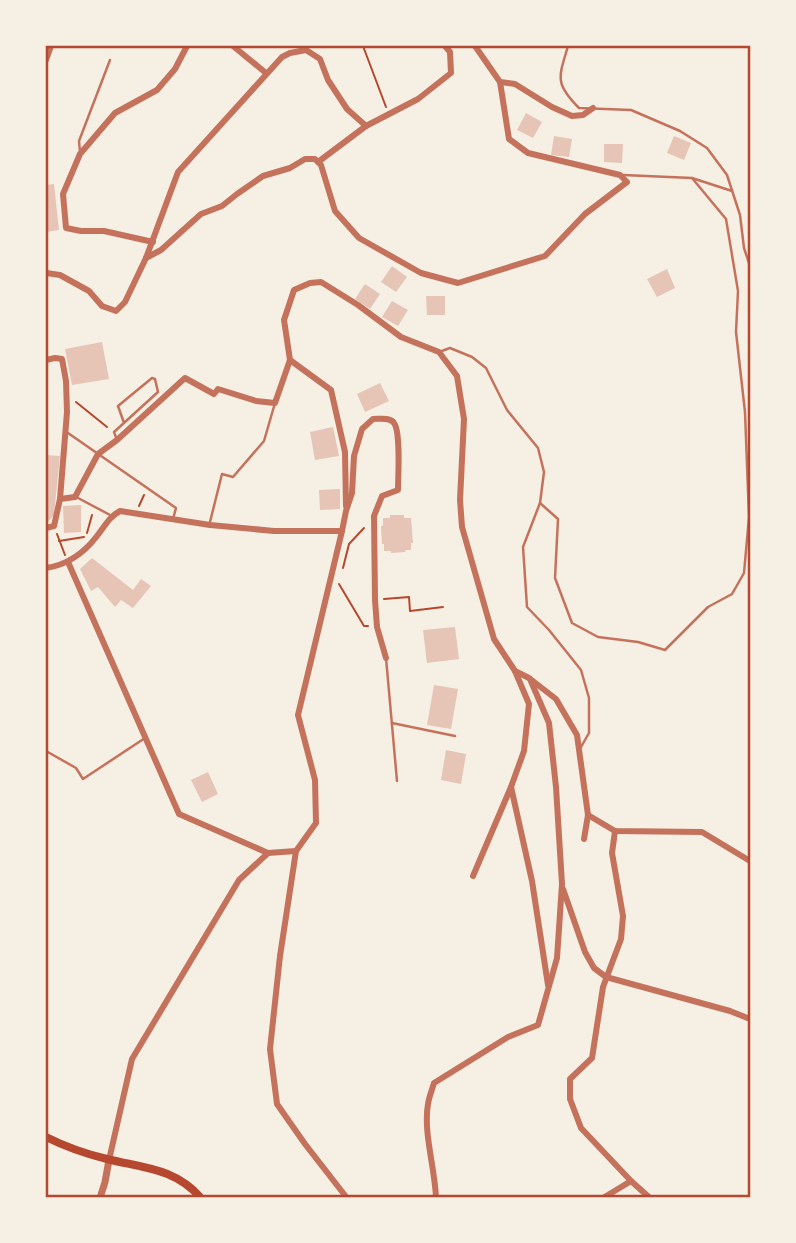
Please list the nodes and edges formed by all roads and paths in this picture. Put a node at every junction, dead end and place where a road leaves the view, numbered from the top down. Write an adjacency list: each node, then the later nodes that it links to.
1 (51, 46): 10 (street)
2 (187, 46): 17 (street)
3 (233, 46): 12 (street)
4 (303, 46): 9 (street)
5 (363, 46): 15 (path)
6 (445, 46): 15 (street)
7 (475, 46): 13 (street)
8 (568, 46): 14 (lane)
9 (290, 53): 12 (street); 16 (street)
10 (46, 60)
11 (110, 60): 17 (lane)
12 (266, 73): 22 (street)
13 (500, 82): 14 (street); 19 (street)
14 (593, 108): 21 (lane)
15 (389, 114): 16 (street)
16 (366, 126): 18 (street)
17 (80, 154): 22 (street)
18 (318, 162): 19 (street); 23 (street)
19 (620, 175): 20 (lane)
20 (692, 178): 21 (lane); 39 (lane)
21 (732, 191): 24 (lane)
22 (153, 242): 23 (street)
23 (146, 258): 25 (street)
24 (751, 266)
25 (46, 274)
26 (439, 352): 28 (street); 39 (lane); 59 (street)
27 (46, 360): 29 (street)
28 (290, 360): 30 (street); 41 (street)
29 (66, 394): 32 (street); 33 (path)
30 (275, 403): 34 (street); 46 (lane)
31 (124, 423): 31 (lane); 33 (lane)
32 (65, 431): 35 (lane); 38 (street)
33 (114, 432): 34 (lane)
34 (117, 440): 35 (street)
35 (98, 454): 36 (lane); 37 (street)
36 (146, 488): 42 (path); 45 (lane)
37 (75, 497): 38 (street); 40 (lane)
38 (60, 499): 47 (street)
39 (540, 503): 64 (lane)
40 (94, 507): 43 (lane); 50 (path)
41 (346, 511): 44 (street); 49 (street)
42 (136, 513): 43 (street); 45 (street)
43 (111, 516): 51 (street)
44 (374, 516): 53 (path); 55 (street)
45 (172, 520): 46 (street)
46 (210, 525): 49 (street)
47 (54, 526): 48 (street); 50 (path)
48 (46, 528)
49 (342, 531): 71 (street)
50 (59, 541): 51 (path)
51 (68, 562): 52 (street); 63 (street)
52 (46, 568)
53 (342, 571)
54 (339, 584): 57 (path)
55 (375, 600): 56 (path); 57 (street)
56 (443, 607)
57 (377, 627): 58 (street)
58 (386, 658): 61 (lane)
59 (516, 671): 60 (street); 67 (street)
60 (529, 678): 64 (street); 75 (street)
61 (392, 723): 62 (lane); 66 (lane)
62 (455, 736)
63 (145, 738): 65 (lane); 72 (street)
64 (579, 750): 68 (street)
65 (46, 751)
66 (397, 781)
67 (511, 787): 74 (street); 77 (street)
68 (588, 815): 69 (street); 70 (street)
69 (615, 831): 73 (street); 76 (street)
70 (584, 839)
71 (296, 851): 72 (street); 84 (street)
72 (268, 853): 80 (street)
73 (751, 861)
74 (473, 876)
75 (562, 884): 76 (street); 77 (street)
76 (606, 976): 78 (street); 81 (street)
77 (549, 990): 85 (street)
78 (751, 1019)
79 (46, 1138): 80 (main road)
80 (109, 1160): 82 (street); 83 (main road)
81 (631, 1181): 86 (street); 87 (street)
82 (100, 1198)
83 (201, 1198)
84 (347, 1198)
85 (436, 1198)
86 (603, 1198)
87 (650, 1198)

